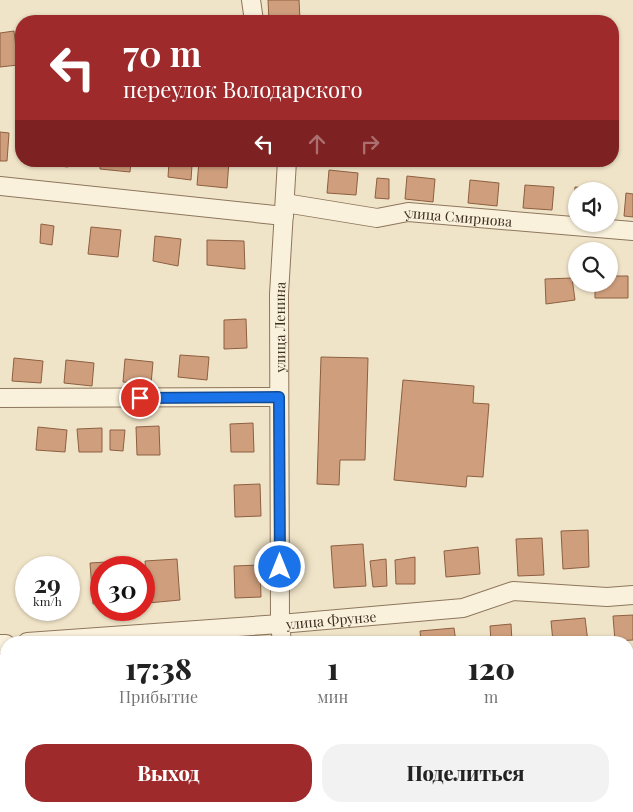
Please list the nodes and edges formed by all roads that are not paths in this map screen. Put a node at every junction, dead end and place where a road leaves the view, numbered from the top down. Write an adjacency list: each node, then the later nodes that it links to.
1 (251, 0): 2 (street)
2 (253, 15)
3 (287, 167): 5 (street, улица Ленина)
4 (0, 186): 5 (street, улица Смирнова)
5 (284, 209): 6 (street, улица Смирнова); 7 (street, улица Ленина)
6 (633, 231)
7 (279, 397): 8 (street); 10 (street, улица Ленина)
8 (0, 398)
9 (633, 595): 10 (street, улица Фрунзе)
10 (280, 624): 11 (street, улица Фрунзе); 12 (street, улица Ленина)
11 (177, 636)
12 (281, 636)

